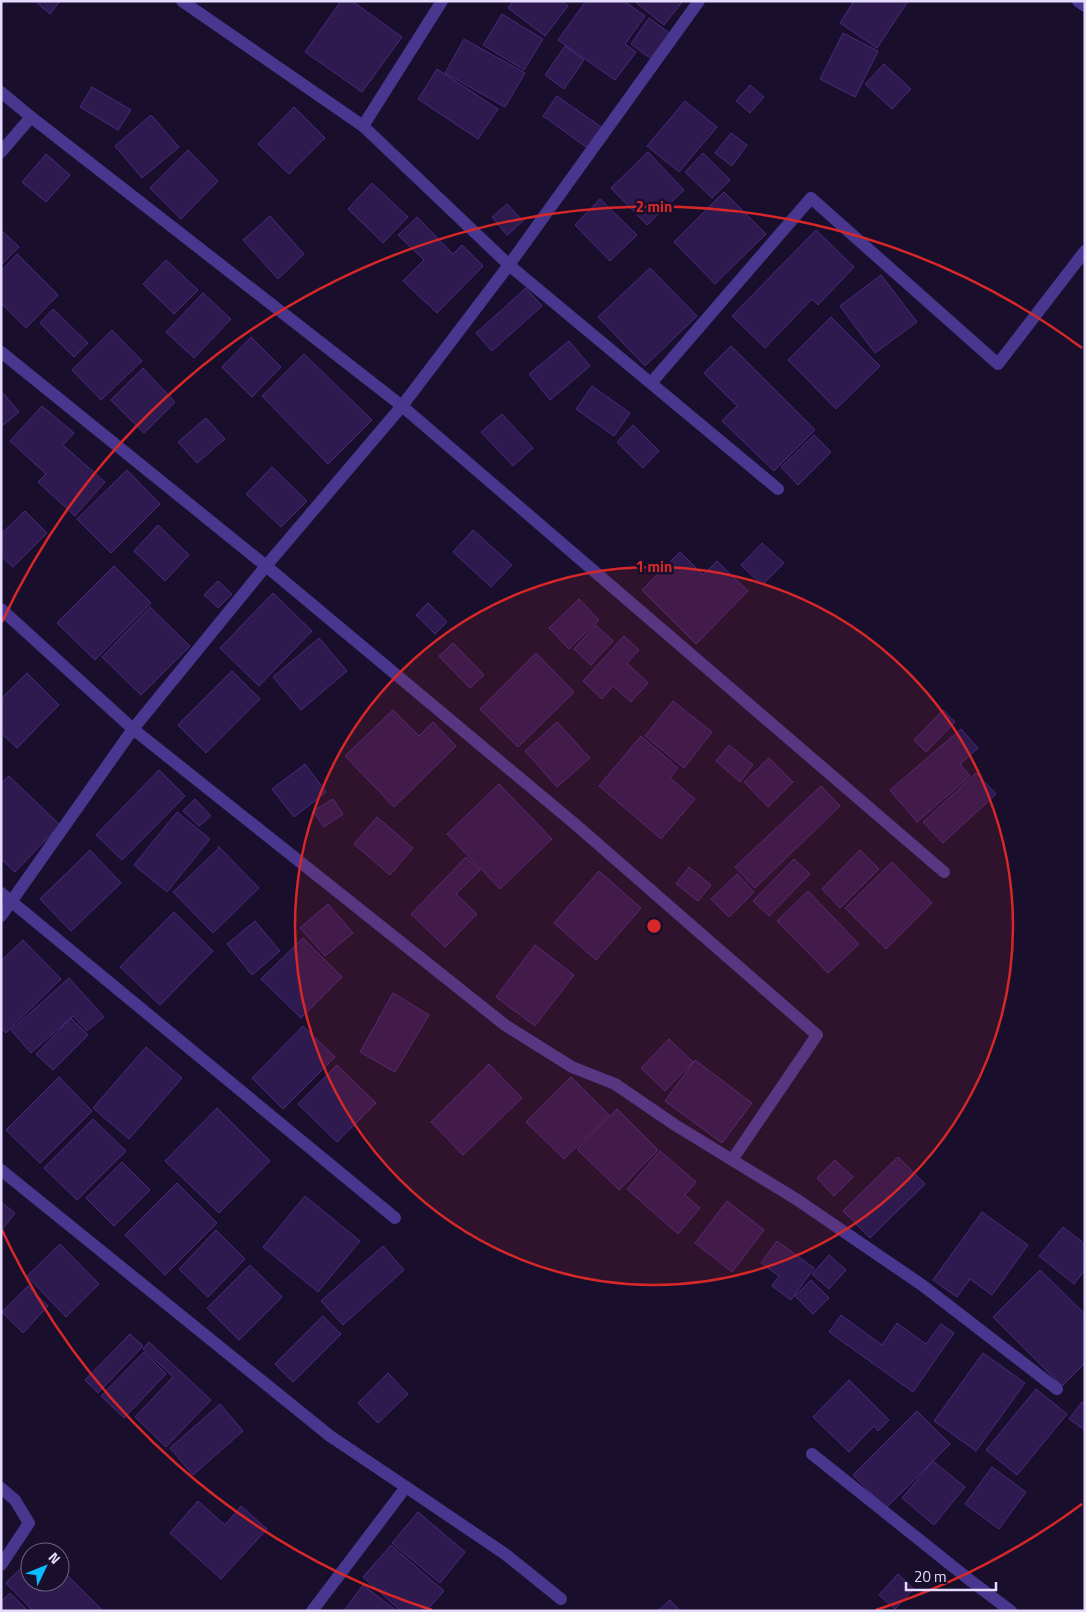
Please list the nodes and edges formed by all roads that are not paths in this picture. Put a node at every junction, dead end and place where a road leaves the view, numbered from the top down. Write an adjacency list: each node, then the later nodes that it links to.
1 (182, 1): 8 (street)
2 (442, 1): 8 (street)
3 (699, 1): 11 (street)
4 (1078, 1): 5 (street)
5 (1085, 6)
6 (1, 92): 7 (street)
7 (31, 117): 9 (street); 14 (street)
8 (363, 126): 11 (street)
9 (1, 152)
10 (1085, 251): 13 (street)
11 (509, 265): 13 (street); 14 (street)
12 (1, 352): 16 (street)
13 (651, 383): 15 (street)
14 (402, 406): 16 (street); 19 (street)
15 (778, 489)
16 (266, 566): 18 (street); 23 (street)
17 (1, 609): 18 (street)
18 (133, 729): 21 (street); 23 (street)
19 (944, 872)
20 (1, 893): 21 (street)
21 (11, 902): 22 (street); 25 (street)
22 (1, 916)
23 (732, 1160): 26 (street)
24 (1, 1170): 29 (street)
25 (395, 1218)
26 (1057, 1390)
27 (812, 1454): 33 (street)
28 (1, 1488): 30 (street)
29 (406, 1488): 31 (street); 32 (street)
30 (1, 1565)
31 (561, 1599)
32 (315, 1610)
33 (1011, 1611)

